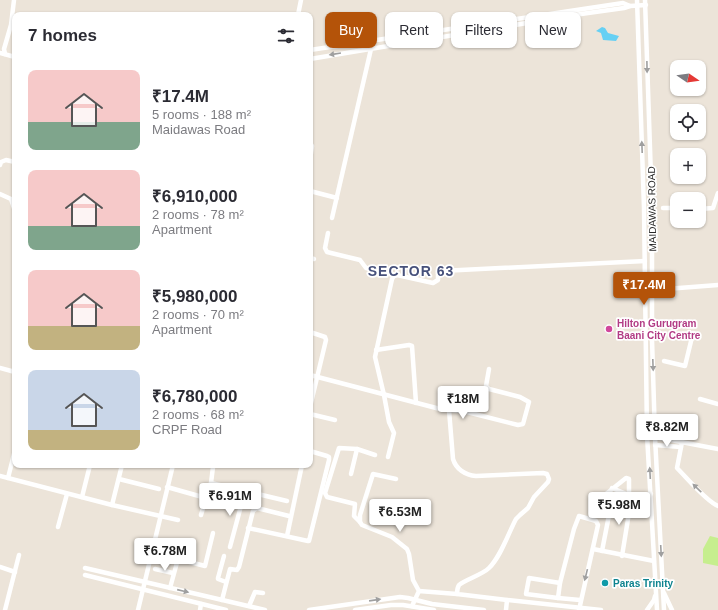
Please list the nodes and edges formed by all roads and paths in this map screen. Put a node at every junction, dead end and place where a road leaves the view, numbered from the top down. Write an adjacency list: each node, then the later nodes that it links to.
1 (14, 0): 7 (street)
2 (301, 0): 8 (street)
3 (637, 0): 6 (street, MAIDAWAS ROAD)
4 (645, 2): 6 (street); 30 (street, MAIDAWAS ROAD, one-way to 30)
5 (630, 6): 6 (street); 10 (street); 11 (street)
6 (637, 6): 27 (street, MAIDAWAS ROAD, one-way to 6)
7 (13, 12)
8 (299, 12)
9 (12, 17): 12 (street)
10 (371, 49): 14 (street, one-way to 14); 20 (street)
11 (313, 50)
12 (2, 53): 13 (street)
13 (12, 56)
14 (313, 59)
15 (12, 161): 16 (street)
16 (0, 165)
17 (313, 192): 20 (street)
18 (718, 193): 24 (street)
19 (0, 194): 21 (street)
20 (336, 198): 25 (street)
21 (12, 202)
22 (663, 208): 23 (street)
23 (670, 208)
24 (706, 208)
25 (332, 218)
26 (328, 233): 28 (street)
27 (645, 262): 28 (street); 34 (street, MAIDAWAS ROAD)
28 (396, 275): 35 (street)
29 (718, 285): 30 (street)
30 (653, 290): 33 (street, MAIDAWAS ROAD)
31 (313, 333): 41 (street)
32 (694, 334): 36 (street)
33 (652, 339): 34 (street); 50 (street, MAIDAWAS ROAD, one-way to 50)
34 (646, 340): 76 (street, MAIDAWAS ROAD, one-way to 34)
35 (376, 350): 42 (street); 45 (street)
36 (664, 361)
37 (0, 368): 39 (street)
38 (489, 369): 47 (street)
39 (12, 371)
40 (313, 376): 41 (street)
41 (318, 377): 42 (street); 43 (street)
42 (384, 395): 45 (street); 58 (street)
43 (313, 396)
44 (700, 399): 46 (street)
45 (416, 403): 47 (street)
46 (718, 404)
47 (449, 410): 114 (street)
48 (313, 415): 49 (street)
49 (335, 420)
50 (655, 437): 51 (street); 52 (street, MAIDAWAS ROAD)
51 (682, 442): 53 (street); 54 (street)
52 (655, 445): 53 (street); 111 (street, MAIDAWAS ROAD, one-way to 111)
53 (681, 447): 82 (street, one-way to 53)
54 (718, 449)
55 (357, 450): 57 (street); 65 (street); 87 (street)
56 (313, 452): 91 (street)
57 (375, 455)
58 (388, 457)
59 (12, 462): 67 (street)
60 (89, 468): 78 (street)
61 (121, 468): 68 (street)
62 (172, 468): 71 (street)
63 (214, 468): 70 (street)
64 (301, 468): 91 (street)
65 (351, 474)
66 (0, 476): 67 (street)
67 (8, 478): 75 (street)
68 (119, 479): 73 (street); 81 (street)
69 (396, 479): 87 (street)
70 (211, 483): 74 (street); 79 (street)
71 (167, 487): 79 (street); 85 (street)
72 (612, 488): 77 (street); 77 (street); 94 (street)
73 (159, 489)
74 (245, 491): 80 (street); 92 (street)
75 (67, 494): 78 (street); 88 (street)
76 (651, 494): 77 (street); 98 (street, MAIDAWAS ROAD)
77 (629, 496): 97 (street)
78 (82, 497): 81 (street)
79 (206, 498): 83 (street)
80 (287, 501)
81 (112, 505): 85 (street)
82 (718, 506)
83 (202, 514)
84 (289, 516): 89 (street)
85 (161, 517): 86 (street); 105 (street)
86 (178, 520)
87 (360, 522): 112 (street)
88 (58, 527)
89 (248, 528): 91 (street); 106 (street)
90 (213, 533): 103 (street)
91 (288, 536)
92 (230, 547)
93 (592, 549): 94 (street); 107 (street); 120 (street, one-way to 120)
94 (602, 551): 97 (street)
95 (19, 555): 102 (street)
96 (224, 556): 106 (street)
97 (622, 556): 98 (street)
98 (654, 561): 110 (street, MAIDAWAS ROAD)
99 (0, 567): 102 (street)
100 (85, 568): 105 (street)
101 (155, 569): 103 (street)
102 (15, 572): 127 (street)
103 (174, 573): 108 (street)
104 (85, 575): 109 (street)
105 (145, 582): 108 (street); 109 (street)
106 (226, 582): 117 (street)
107 (560, 583): 115 (street); 116 (street)
108 (170, 588): 117 (street, one-way to 117)
109 (144, 589): 122 (street); 128 (street)
110 (656, 590): 138 (street); 139 (street, MAIDAWAS ROAD)
111 (662, 590): 140 (street, MAIDAWAS ROAD); 141 (street)
112 (419, 592): 114 (street); 118 (street)
113 (263, 593): 123 (street)
114 (457, 594): 119 (street)
115 (526, 594): 116 (street); 121 (street)
116 (558, 598): 120 (street)
117 (222, 600): 123 (street)
118 (416, 600): 124 (street); 132 (street, one-way to 118); 135 (street)
119 (507, 600): 121 (street); 136 (street)
120 (580, 600): 125 (street)
121 (525, 602): 125 (street)
122 (201, 604): 129 (street); 130 (street)
123 (248, 606): 131 (street)
124 (412, 606): 133 (street); 134 (street)
125 (579, 609): 126 (street)
126 (585, 609): 137 (street)
127 (6, 610)
128 (138, 610)
129 (200, 610)
130 (226, 610)
131 (265, 610)
132 (309, 610)
133 (355, 610)
134 (434, 610)
135 (484, 610)
136 (506, 610)
137 (601, 610)
138 (647, 610)
139 (657, 610)
140 (664, 610)
141 (672, 610)

